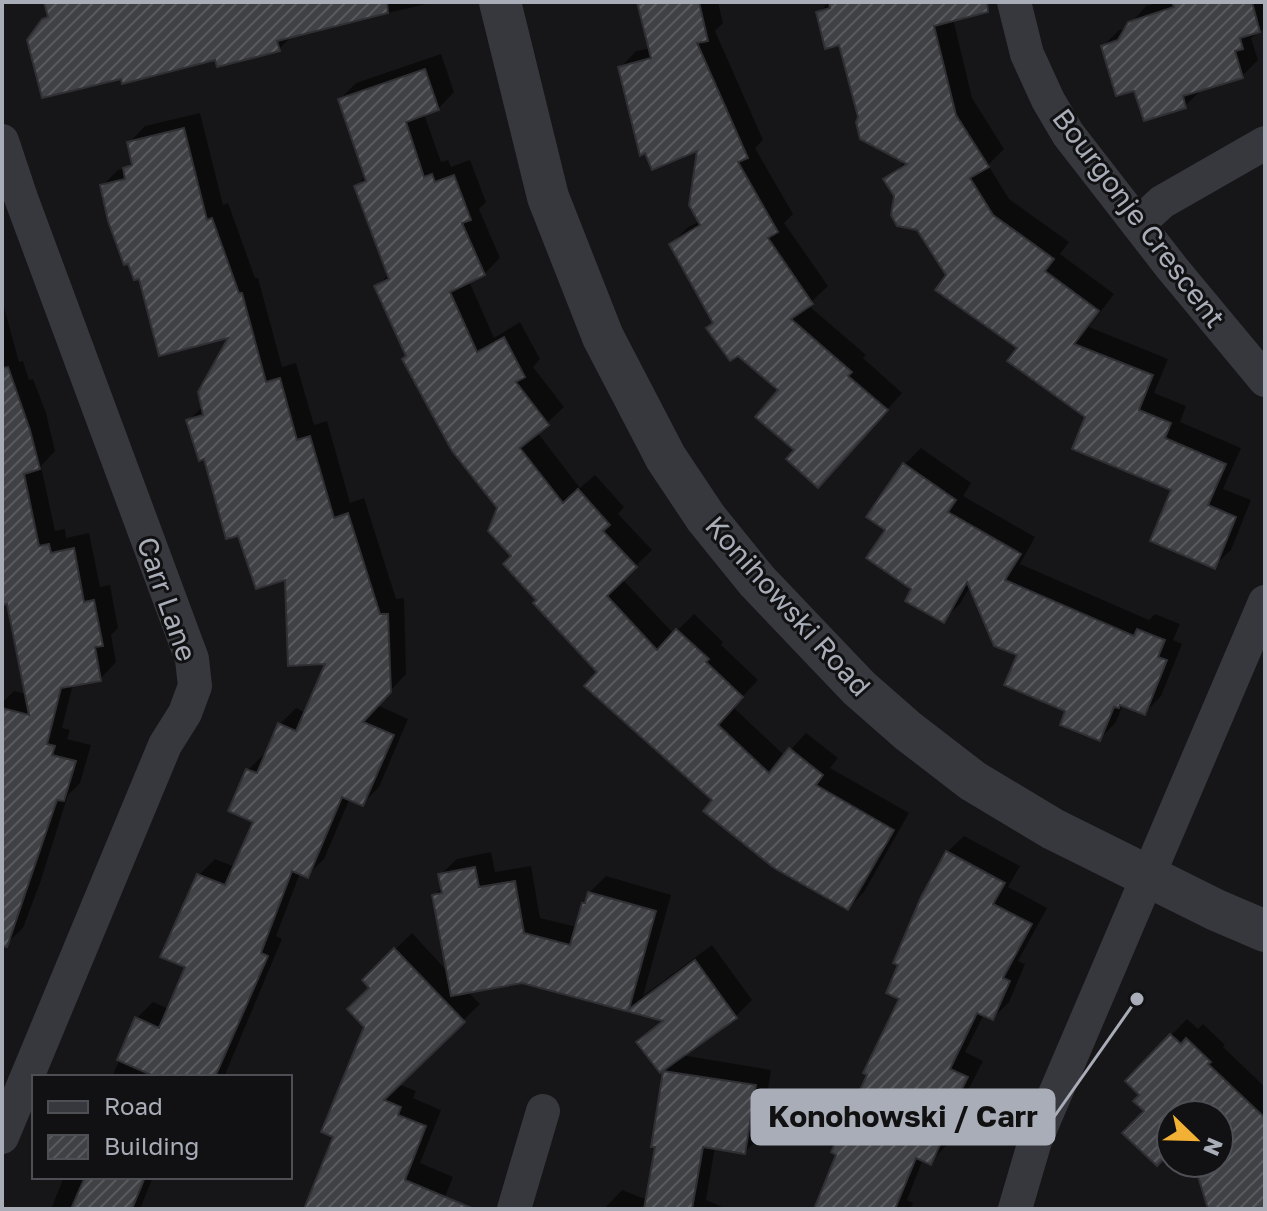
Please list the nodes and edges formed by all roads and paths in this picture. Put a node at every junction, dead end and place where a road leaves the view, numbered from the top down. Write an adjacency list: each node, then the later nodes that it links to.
1 (500, 2): 8 (street, Konihowski Road)
2 (1014, 2): 5 (street, Bourgonje Crescent)
3 (2, 141): 11 (street, Carr Lane)
4 (1265, 143): 5 (street)
5 (1138, 224): 6 (street, Bourgonje Crescent)
6 (1265, 380)
7 (1265, 602): 8 (street)
8 (1147, 875): 9 (street, Konihowski Road); 13 (street)
9 (1265, 931)
10 (543, 1111): 12 (street)
11 (2, 1137)
12 (514, 1209)
13 (1015, 1209)

